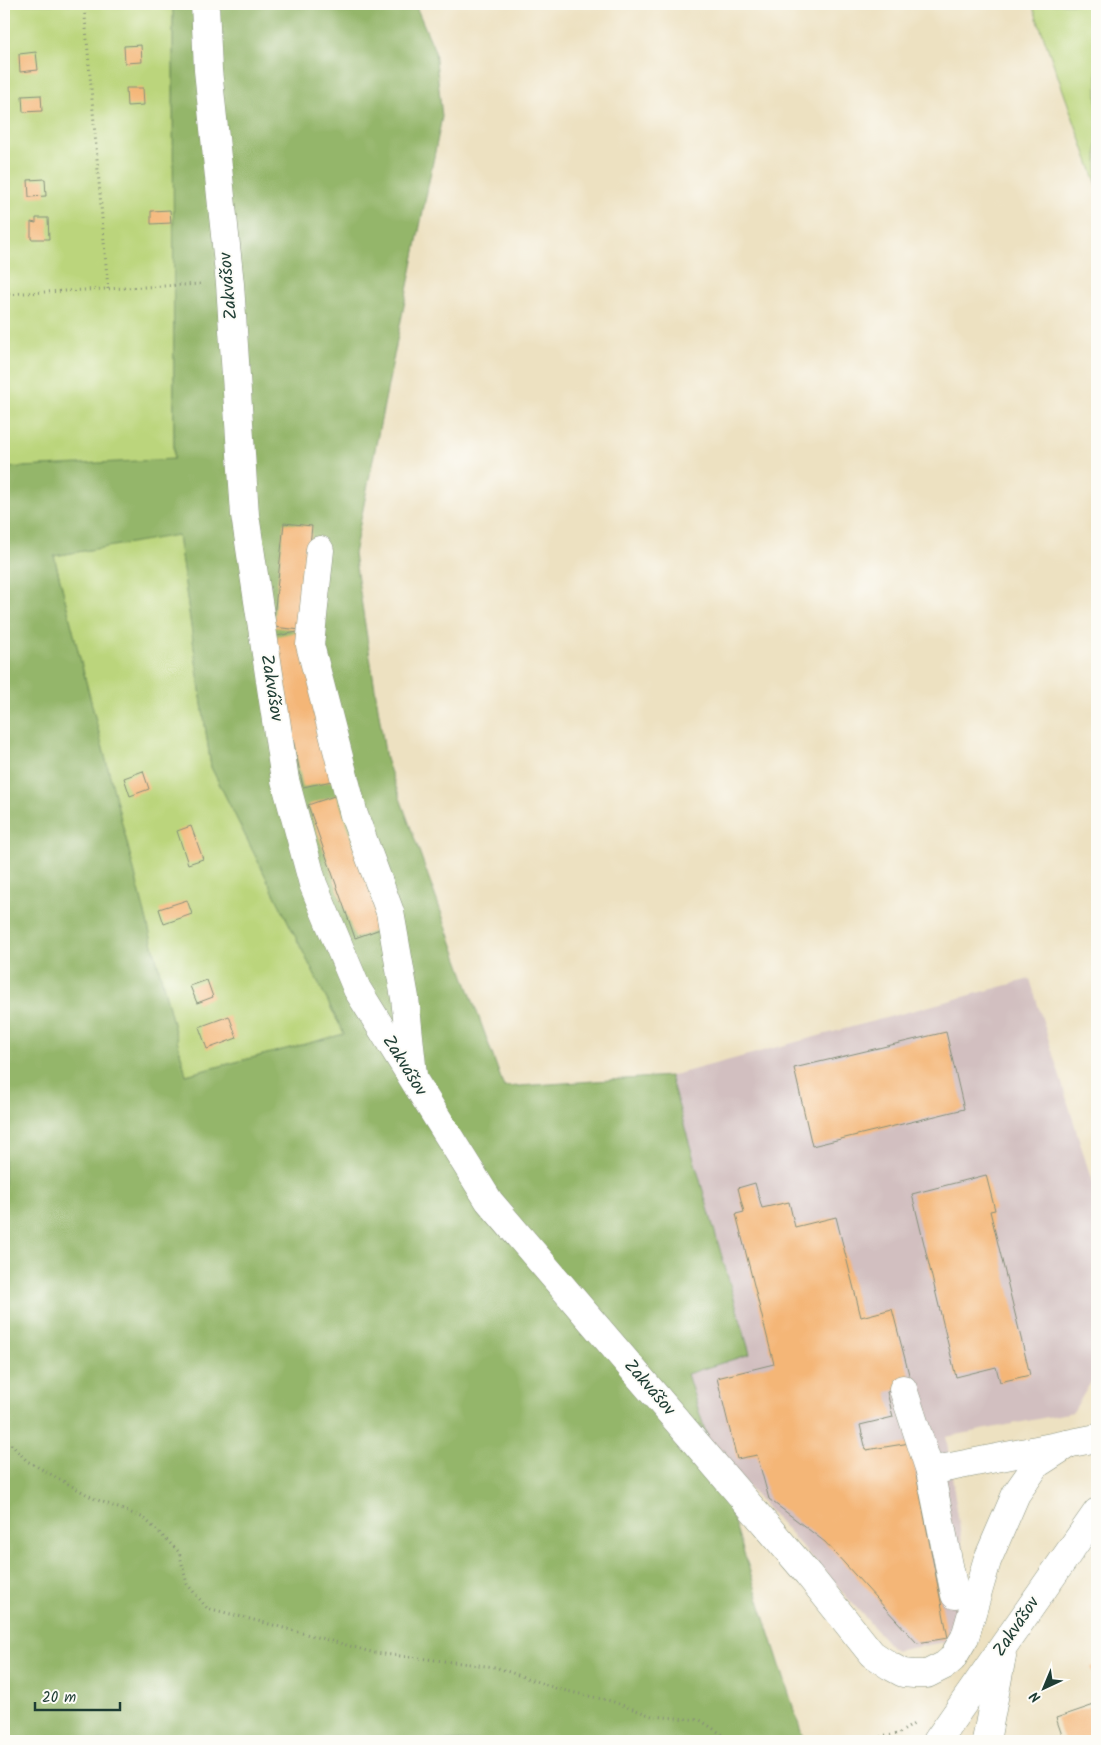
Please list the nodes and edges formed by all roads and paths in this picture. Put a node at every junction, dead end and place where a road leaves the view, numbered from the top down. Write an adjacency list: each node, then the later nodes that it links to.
1 (84, 4): 4 (path)
2 (205, 4): 3 (street, Zakvášov)
3 (230, 284): 4 (path); 7 (street, Zakvášov)
4 (108, 289): 5 (path)
5 (4, 294)
6 (320, 550): 7 (street)
7 (414, 1082): 11 (street, Zakvášov)
8 (903, 1389): 12 (street)
9 (4, 1436): 17 (path)
10 (1097, 1438): 11 (street, Zakvášov)
11 (1068, 1444): 12 (street, Zakvášov)
12 (930, 1471): 14 (street)
13 (1097, 1512): 15 (street, Zakvášov)
14 (955, 1595)
15 (1003, 1647): 19 (street, Zakvášov); 20 (street)
16 (916, 1723): 18 (path)
17 (732, 1741)
18 (866, 1741)
19 (937, 1741)
20 (986, 1741)

